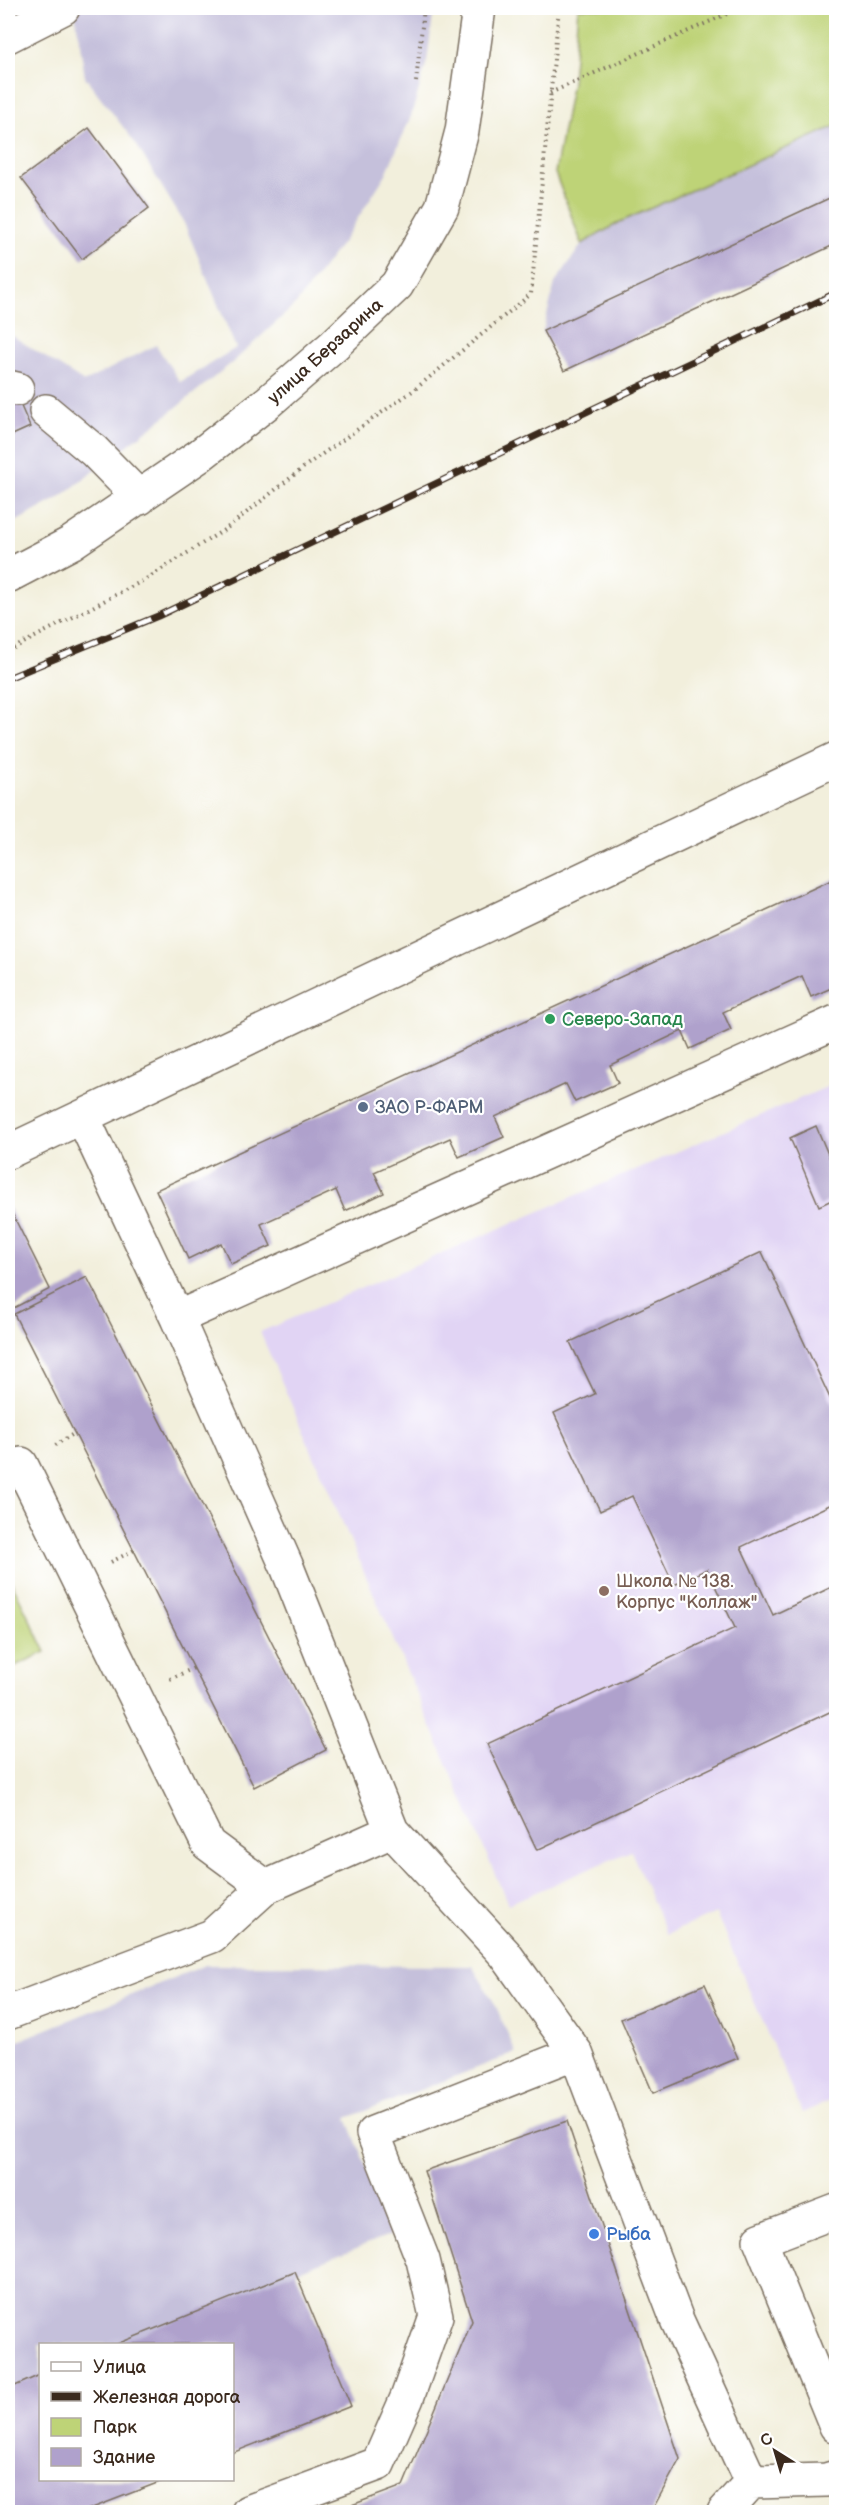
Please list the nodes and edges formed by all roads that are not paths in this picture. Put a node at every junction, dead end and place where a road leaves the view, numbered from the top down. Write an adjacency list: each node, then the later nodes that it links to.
1 (63, 8): 3 (street)
2 (479, 8): 5 (street, улица Берзарина)
3 (8, 36)
4 (46, 411): 5 (street)
5 (140, 498): 6 (street, улица Берзарина)
6 (8, 576)
7 (837, 759): 9 (street)
8 (837, 1022): 11 (street)
9 (83, 1118): 10 (street); 11 (street)
10 (11, 1142)
11 (177, 1318): 13 (street)
12 (8, 1470): 14 (street)
13 (392, 1831): 14 (street); 16 (street)
14 (266, 1887): 15 (street)
15 (8, 2013)
16 (576, 2053): 19 (street); 21 (street)
17 (837, 2211): 18 (street)
18 (837, 2426)
19 (751, 2482): 20 (street); 22 (street)
20 (833, 2488)
21 (248, 2512)
22 (724, 2512)

